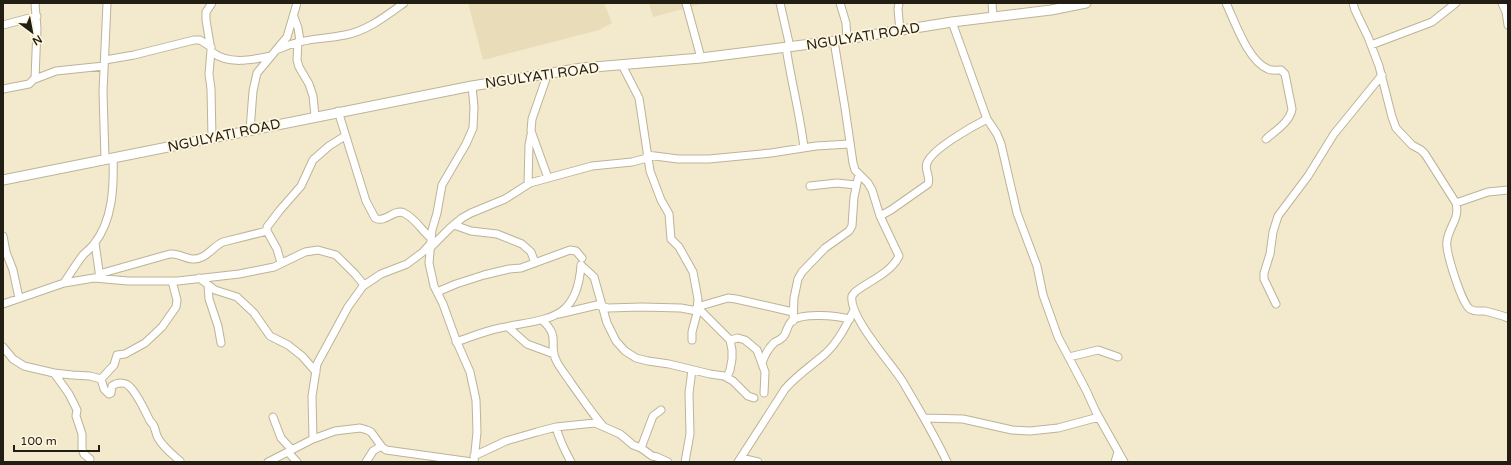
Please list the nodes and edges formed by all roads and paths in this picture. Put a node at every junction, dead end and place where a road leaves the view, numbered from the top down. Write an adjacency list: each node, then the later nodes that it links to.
1 (36, 3): 16 (street)
2 (107, 3): 31 (street)
3 (212, 3): 28 (street)
4 (297, 3): 17 (street)
5 (404, 3): 24 (street)
6 (686, 3): 30 (street)
7 (780, 3): 27 (street)
8 (840, 3): 23 (street)
9 (899, 3): 22 (street)
10 (992, 3): 18 (street)
11 (1086, 3): 18 (main road, NGULYATI ROAD)
12 (1226, 3): 45 (street)
13 (1353, 3): 26 (street)
14 (1456, 3): 26 (street)
15 (1502, 3): 21 (street)
16 (37, 16): 20 (street); 35 (street)
17 (294, 17): 24 (street); 29 (street)
18 (993, 17): 19 (main road, NGULYATI ROAD)
19 (952, 22): 22 (main road, NGULYATI ROAD); 40 (street)
20 (3, 25)
21 (1508, 25)
22 (900, 31): 23 (main road, NGULYATI ROAD)
23 (847, 40): 25 (main road, NGULYATI ROAD)
24 (299, 41): 29 (street); 39 (street)
25 (834, 41): 27 (main road, NGULYATI ROAD); 46 (street)
26 (1371, 45): 34 (street)
27 (788, 47): 30 (main road, NGULYATI ROAD); 47 (street)
28 (211, 50): 29 (street); 31 (street); 44 (street)
29 (273, 53): 41 (street)
30 (701, 58): 32 (main road, NGULYATI ROAD)
31 (104, 63): 35 (street); 49 (street)
32 (622, 65): 33 (main road, NGULYATI ROAD); 48 (street)
33 (548, 74): 36 (main road, NGULYATI ROAD); 42 (street)
34 (1382, 75): 57 (street); 76 (street)
35 (35, 79): 37 (street)
36 (472, 86): 38 (main road, NGULYATI ROAD); 63 (street)
37 (3, 89)
38 (338, 111): 39 (main road, NGULYATI ROAD); 43 (street)
39 (315, 116): 41 (main road, NGULYATI ROAD)
40 (987, 119): 58 (street); 93 (street)
41 (250, 130): 44 (main road, NGULYATI ROAD)
42 (532, 135): 51 (street); 53 (street)
43 (345, 136): 60 (street); 63 (street)
44 (212, 138): 49 (main road, NGULYATI ROAD)
45 (1266, 139)
46 (850, 144): 47 (street); 50 (street)
47 (804, 148): 48 (street)
48 (647, 157): 51 (street); 78 (street)
49 (109, 159): 52 (main road, NGULYATI ROAD); 62 (street)
50 (859, 174): 54 (street); 58 (street)
51 (548, 178): 53 (street)
52 (3, 180)
53 (528, 184): 59 (street)
54 (856, 185): 55 (street); 80 (street)
55 (810, 186)
56 (1508, 190): 57 (street)
57 (1456, 203): 82 (street)
58 (880, 216): 79 (street)
59 (454, 224): 63 (street); 66 (street)
60 (267, 231): 65 (street); 67 (street)
61 (3, 236): 74 (street)
62 (95, 243): 67 (street); 70 (street)
63 (431, 243): 72 (street); 73 (street)
64 (582, 258): 66 (street)
65 (282, 263): 68 (street); 72 (street)
66 (535, 263): 73 (street)
67 (99, 276): 69 (street); 70 (street)
68 (199, 278): 69 (street); 71 (street)
69 (172, 281): 100 (street)
70 (64, 283): 74 (street)
71 (208, 285): 90 (street); 97 (street)
72 (364, 285): 97 (street)
73 (437, 292): 89 (street)
74 (19, 298): 75 (street)
75 (3, 304)
76 (1276, 304)
77 (602, 307): 78 (street); 81 (street); 81 (street); 96 (street)
78 (697, 309): 80 (street); 87 (street); 88 (street)
79 (854, 310): 83 (street); 106 (street)
80 (793, 312): 85 (street)
81 (559, 314): 84 (street)
82 (1508, 318)
83 (850, 319): 85 (street); 116 (street)
84 (542, 320): 86 (street); 92 (street)
85 (792, 321): 95 (street)
86 (508, 326): 89 (street); 92 (street)
87 (692, 340)
88 (730, 340): 95 (street); 99 (street)
89 (456, 342): 115 (street)
90 (221, 343)
91 (3, 347): 98 (street)
92 (554, 354): 107 (street)
93 (1069, 357): 94 (street); 105 (street)
94 (1118, 357)
95 (762, 362): 101 (street)
96 (692, 370): 99 (street); 123 (street)
97 (316, 372): 109 (street)
98 (54, 373): 100 (street); 114 (street)
99 (727, 377): 102 (street)
100 (101, 379): 118 (street)
101 (764, 394)
102 (754, 398)
103 (661, 410): 111 (street)
104 (273, 417): 112 (street)
105 (1099, 417): 106 (street); 113 (street)
106 (924, 418): 125 (street)
107 (604, 426): 108 (street); 111 (street)
108 (556, 427): 115 (street); 121 (street)
109 (313, 439): 110 (street); 112 (street)
110 (381, 446): 115 (street); 120 (street)
111 (641, 448): 122 (street)
112 (290, 451): 117 (street); 119 (street)
113 (1118, 452): 126 (street); 127 (street)
114 (90, 459)
115 (473, 460)
116 (739, 460): 124 (street)
117 (273, 461)
118 (180, 462)
119 (297, 462)
120 (366, 462)
121 (571, 462)
122 (668, 462)
123 (685, 462)
124 (758, 462)
125 (947, 462)
126 (1115, 462)
127 (1124, 462)

